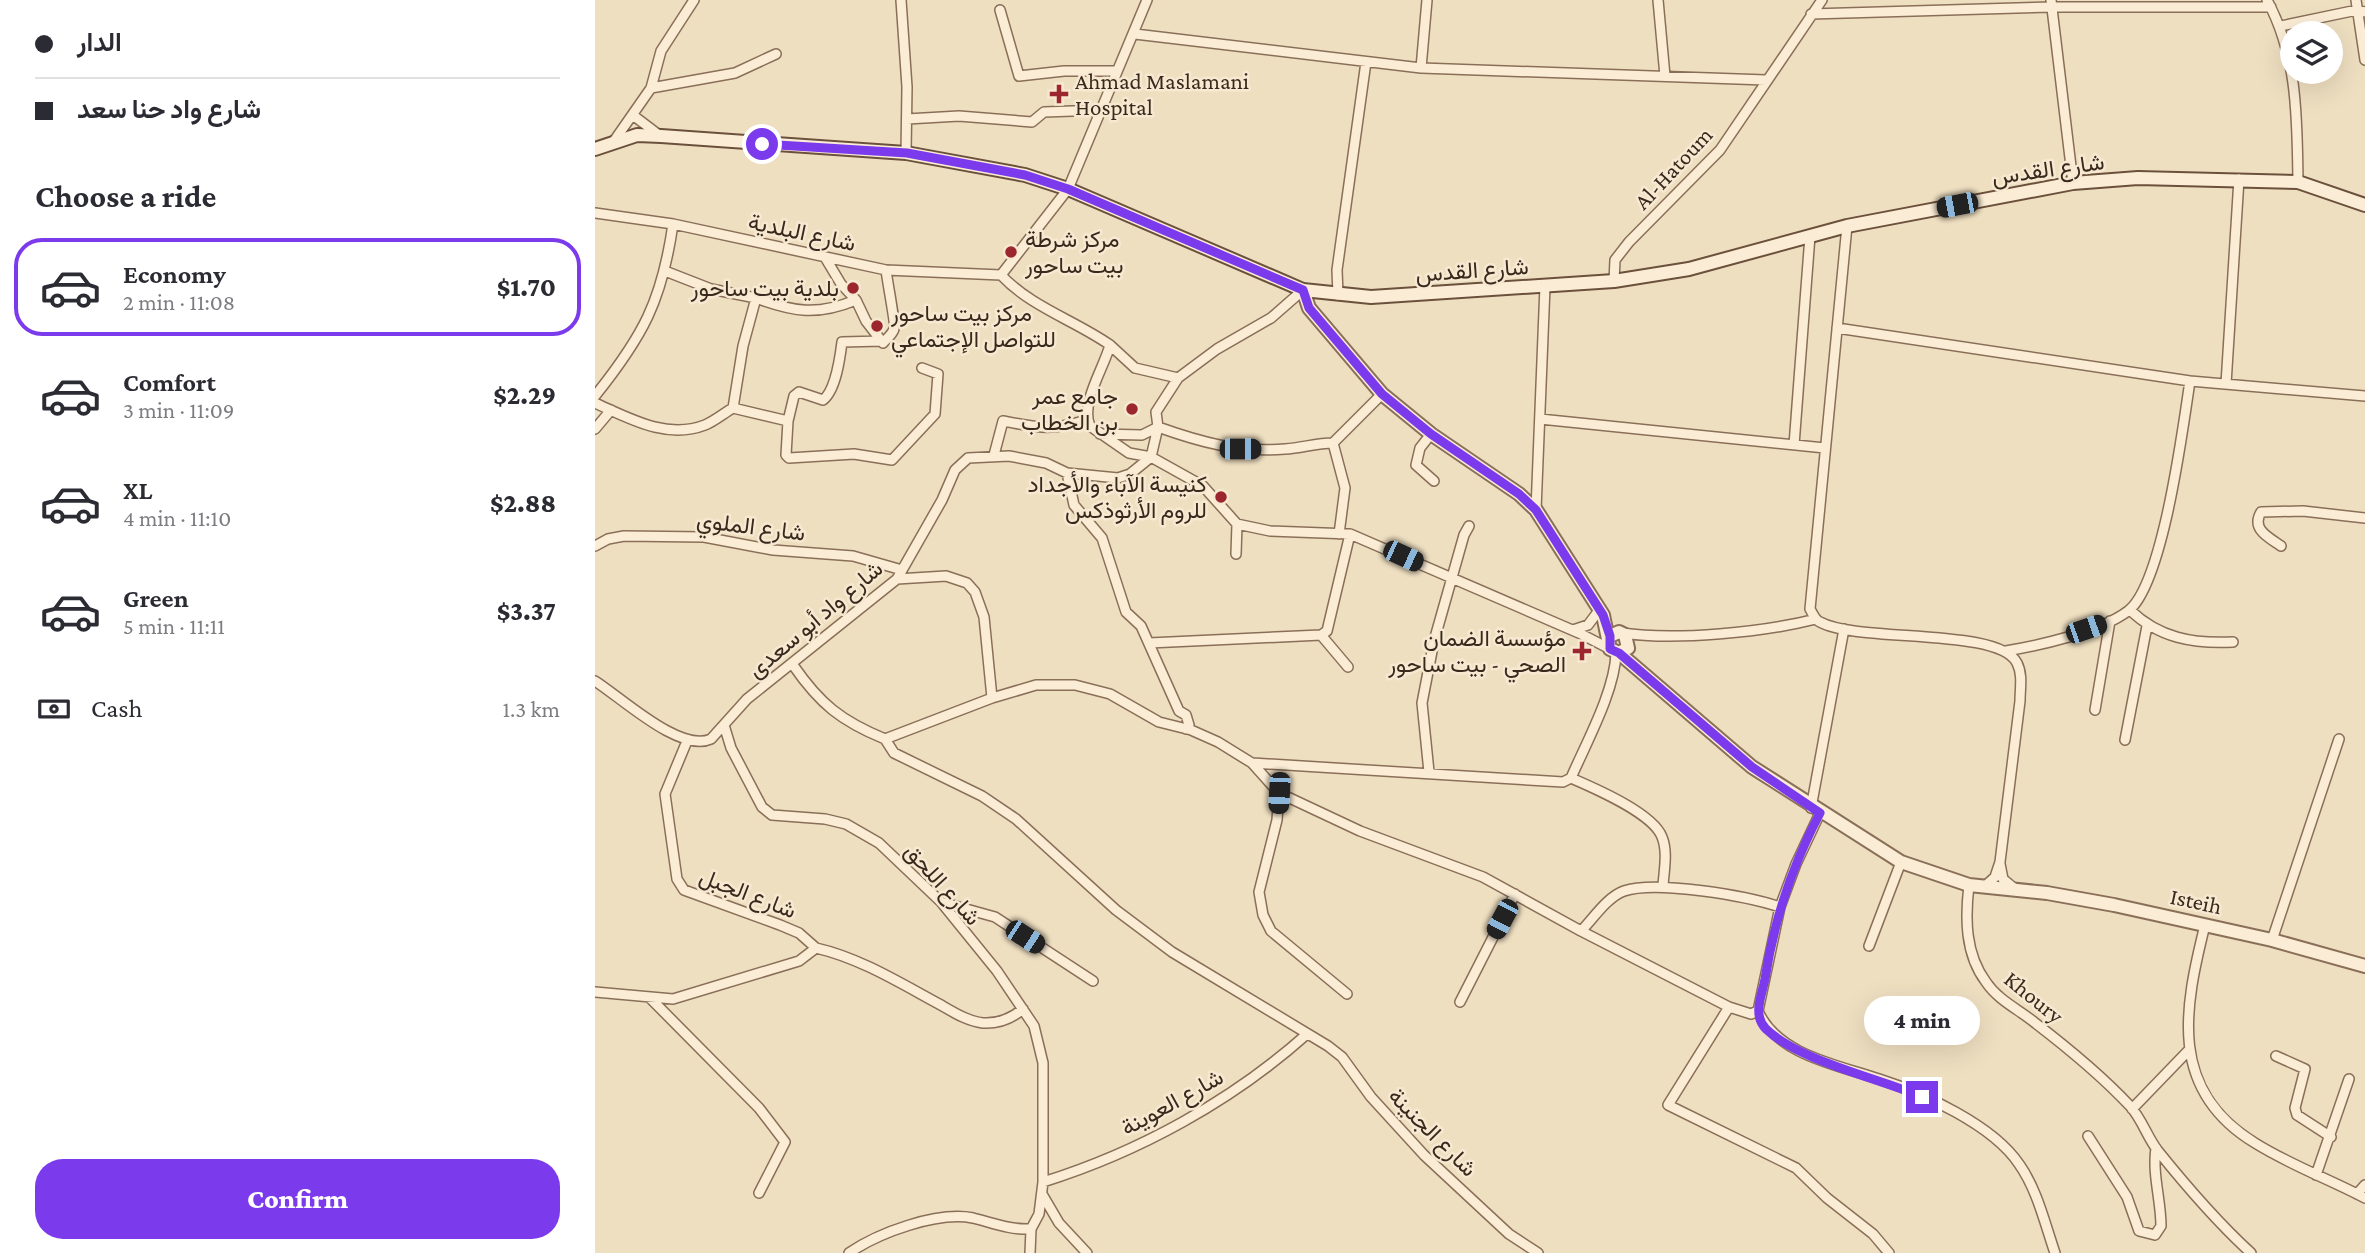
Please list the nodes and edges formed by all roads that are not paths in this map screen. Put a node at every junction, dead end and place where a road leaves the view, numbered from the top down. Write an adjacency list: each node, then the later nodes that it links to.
1 (901, 0): 26 (street)
2 (1147, 0): 14 (street)
3 (1427, 0): 18 (street)
4 (1658, 0): 20 (street)
5 (1822, 0): 11 (street, Al-Hatoum)
6 (689, 2): 23 (street)
7 (2051, 4): 8 (street); 11 (street); 33 (street)
8 (2269, 4): 13 (street)
9 (2360, 7): 12 (street); 16 (street)
10 (1000, 10): 19 (street)
11 (1811, 14): 21 (street, Al-Hatoum)
12 (2302, 21)
13 (2280, 24)
14 (1135, 34): 17 (street); 19 (street)
15 (776, 54): 23 (street)
16 (2365, 60)
17 (1366, 62): 18 (street); 47 (street)
18 (1421, 68): 20 (street)
19 (1117, 71): 24 (street)
20 (1665, 76): 21 (street)
21 (1766, 80): 44 (street, Al-Hatoum)
22 (2294, 84): 32 (street)
23 (651, 88): 25 (street)
24 (1101, 110): 26 (street); 34 (street)
25 (633, 116): 27 (street); 28 (street)
26 (907, 119): 30 (street)
27 (661, 136): 28 (main road, شارع القدس); 30 (main road, شارع القدس)
28 (614, 141): 29 (main road, شارع القدس)
29 (595, 149)
30 (907, 153): 34 (main road, شارع القدس)
31 (2239, 179): 32 (main road, شارع القدس); 33 (main road, شارع القدس); 56 (street)
32 (2298, 182): 35 (main road, شارع القدس)
33 (2073, 183): 38 (main road, شارع القدس)
34 (1068, 189): 43 (street); 46 (main road, شارع القدس)
35 (2365, 205)
36 (595, 213): 37 (street, شارع البلدية)
37 (673, 224): 40 (street, شارع البلدية); 42 (street)
38 (1847, 226): 39 (main road, شارع القدس); 50 (street)
39 (1810, 236): 44 (main road, شارع القدس); 71 (street)
40 (826, 259): 41 (street, شارع البلدية); 49 (street)
41 (886, 270): 43 (street, شارع البلدية); 51 (street)
42 (665, 271): 48 (street); 58 (street)
43 (1001, 275): 52 (street)
44 (1614, 281): 45 (main road, شارع القدس)
45 (1545, 286): 47 (main road, شارع القدس); 63 (street)
46 (1303, 290): 47 (main road, شارع القدس); 54 (street); 57 (main road, Isteih)
47 (1338, 295)
48 (755, 298): 49 (street); 61 (street)
49 (856, 300): 51 (street)
50 (1837, 328): 55 (street); 72 (street)
51 (882, 342): 65 (street)
52 (1110, 345): 54 (street); 64 (street)
53 (922, 368): 65 (street)
54 (1178, 378): 66 (street)
55 (2190, 381): 56 (street); 90 (street)
56 (2226, 384): 59 (street)
57 (1382, 394): 69 (main road, Isteih); 70 (street)
58 (595, 396)
59 (2365, 396)
60 (595, 403): 62 (street)
61 (733, 408): 62 (street); 65 (street)
62 (611, 410): 67 (street)
63 (1540, 419): 71 (street); 77 (street)
64 (1087, 420): 68 (street); 73 (street)
65 (788, 421)
66 (1158, 427): 68 (street); 70 (street); 74 (street)
67 (595, 429)
68 (1098, 434): 74 (street)
69 (1431, 434): 76 (street); 78 (main road, Isteih)
70 (1333, 443): 83 (street)
71 (1794, 445): 72 (street)
72 (1825, 448): 92 (street)
73 (994, 455): 75 (street, شارع واد أبو سعدى); 88 (street, شارع واد أبو سعدى)
74 (1151, 457): 75 (street, شارع واد أبو سعدى); 81 (street)
75 (1067, 472): 99 (street)
76 (1434, 481)
77 (1537, 481): 78 (street); 79 (street)
78 (1519, 494): 79 (main road, Isteih)
79 (1536, 510): 91 (main road, Isteih)
80 (2365, 518): 86 (street)
81 (1237, 524): 83 (street); 87 (street)
82 (1469, 526): 89 (street)
83 (1339, 534): 84 (street)
84 (1350, 534): 89 (street); 97 (street)
85 (595, 546): 88 (street, شارع الملوي)
86 (2281, 546)
87 (1236, 554)
88 (900, 574): 102 (street, شارع واد أبو سعدى); 105 (street)
89 (1451, 578): 96 (street); 114 (street)
90 (2130, 610): 93 (street); 94 (street)
91 (1601, 612): 96 (street); 100 (main road, Isteih)
92 (1817, 620): 95 (street); 100 (street)
93 (2110, 621): 101 (street); 106 (street)
94 (2147, 626): 98 (street); 111 (street)
95 (1844, 629): 101 (street); 117 (street)
96 (1576, 632): 100 (street)
97 (1321, 635): 99 (street); 103 (street)
98 (2233, 642)
99 (1149, 643): 107 (street)
100 (1618, 645): 115 (street); 117 (main road, Isteih)
101 (2006, 651): 118 (street)
102 (793, 665): 108 (street, شارع واد أبو سعدى); 109 (street)
103 (1347, 667)
104 (595, 681): 112 (street)
105 (992, 698): 107 (street); 109 (street)
106 (2095, 710)
107 (1183, 719): 113 (street)
108 (724, 725): 112 (street, شارع واد أبو سعدى); 125 (street, شارع اللحق)
109 (885, 739): 141 (street, شارع الجنينة)
110 (2339, 739): 129 (street)
111 (2125, 740)
112 (687, 741): 131 (street, شارع الجبل)
113 (1252, 763): 114 (street); 116 (street)
114 (1429, 772): 115 (street)
115 (1571, 778): 121 (street)
116 (1279, 793): 124 (street); 135 (street)
117 (1816, 811): 119 (main road, Isteih); 126 (street)
118 (2000, 862): 122 (street); 123 (street)
119 (1901, 863): 120 (main road, Isteih); 130 (street)
120 (1969, 885): 122 (main road, Isteih); 145 (street, Khoury)
121 (1663, 886): 126 (street); 128 (street)
122 (1984, 887): 123 (main road, Isteih)
123 (2015, 889): 127 (main road, Isteih)
124 (1515, 894): 128 (street); 137 (street)
125 (941, 902): 133 (street); 139 (street, شارع اللحق)
126 (1780, 907): 140 (street)
127 (2205, 925): 129 (main road, Isteih); 142 (street)
128 (1581, 932): 138 (street)
129 (2272, 940): 132 (main road, Isteih)
130 (1869, 946)
131 (816, 948): 136 (street); 139 (street, شارع الجبل)
132 (2365, 966)
133 (1093, 981)
134 (595, 992): 136 (street)
135 (1347, 994)
136 (651, 999): 152 (street)
137 (1460, 1002)
138 (1729, 1007): 140 (street); 160 (street)
139 (1023, 1009): 150 (street, شارع اللحق)
140 (1758, 1011): 161 (street)
141 (1307, 1034): 150 (street, شارع العوينة); 159 (street, شارع الجنينة)
142 (2188, 1051): 145 (street); 149 (street)
143 (2276, 1056): 147 (street)
144 (2350, 1079): 147 (street)
145 (2132, 1109): 148 (street, Khoury)
146 (2088, 1136): 148 (street)
147 (2331, 1137): 149 (street)
148 (2156, 1148): 162 (street, Khoury)
149 (2316, 1175): 154 (street)
150 (1043, 1182): 153 (street, شارع اللحق)
151 (2365, 1185): 154 (street)
152 (759, 1193)
153 (1042, 1194): 155 (street, شارع اللحق); 158 (street)
154 (2361, 1196)
155 (1031, 1229): 156 (street); 157 (street, شارع اللحق)
156 (849, 1253)
157 (1030, 1253)
158 (1087, 1253)
159 (1538, 1253)
160 (1889, 1253)
161 (2055, 1253)
162 (2251, 1253)

